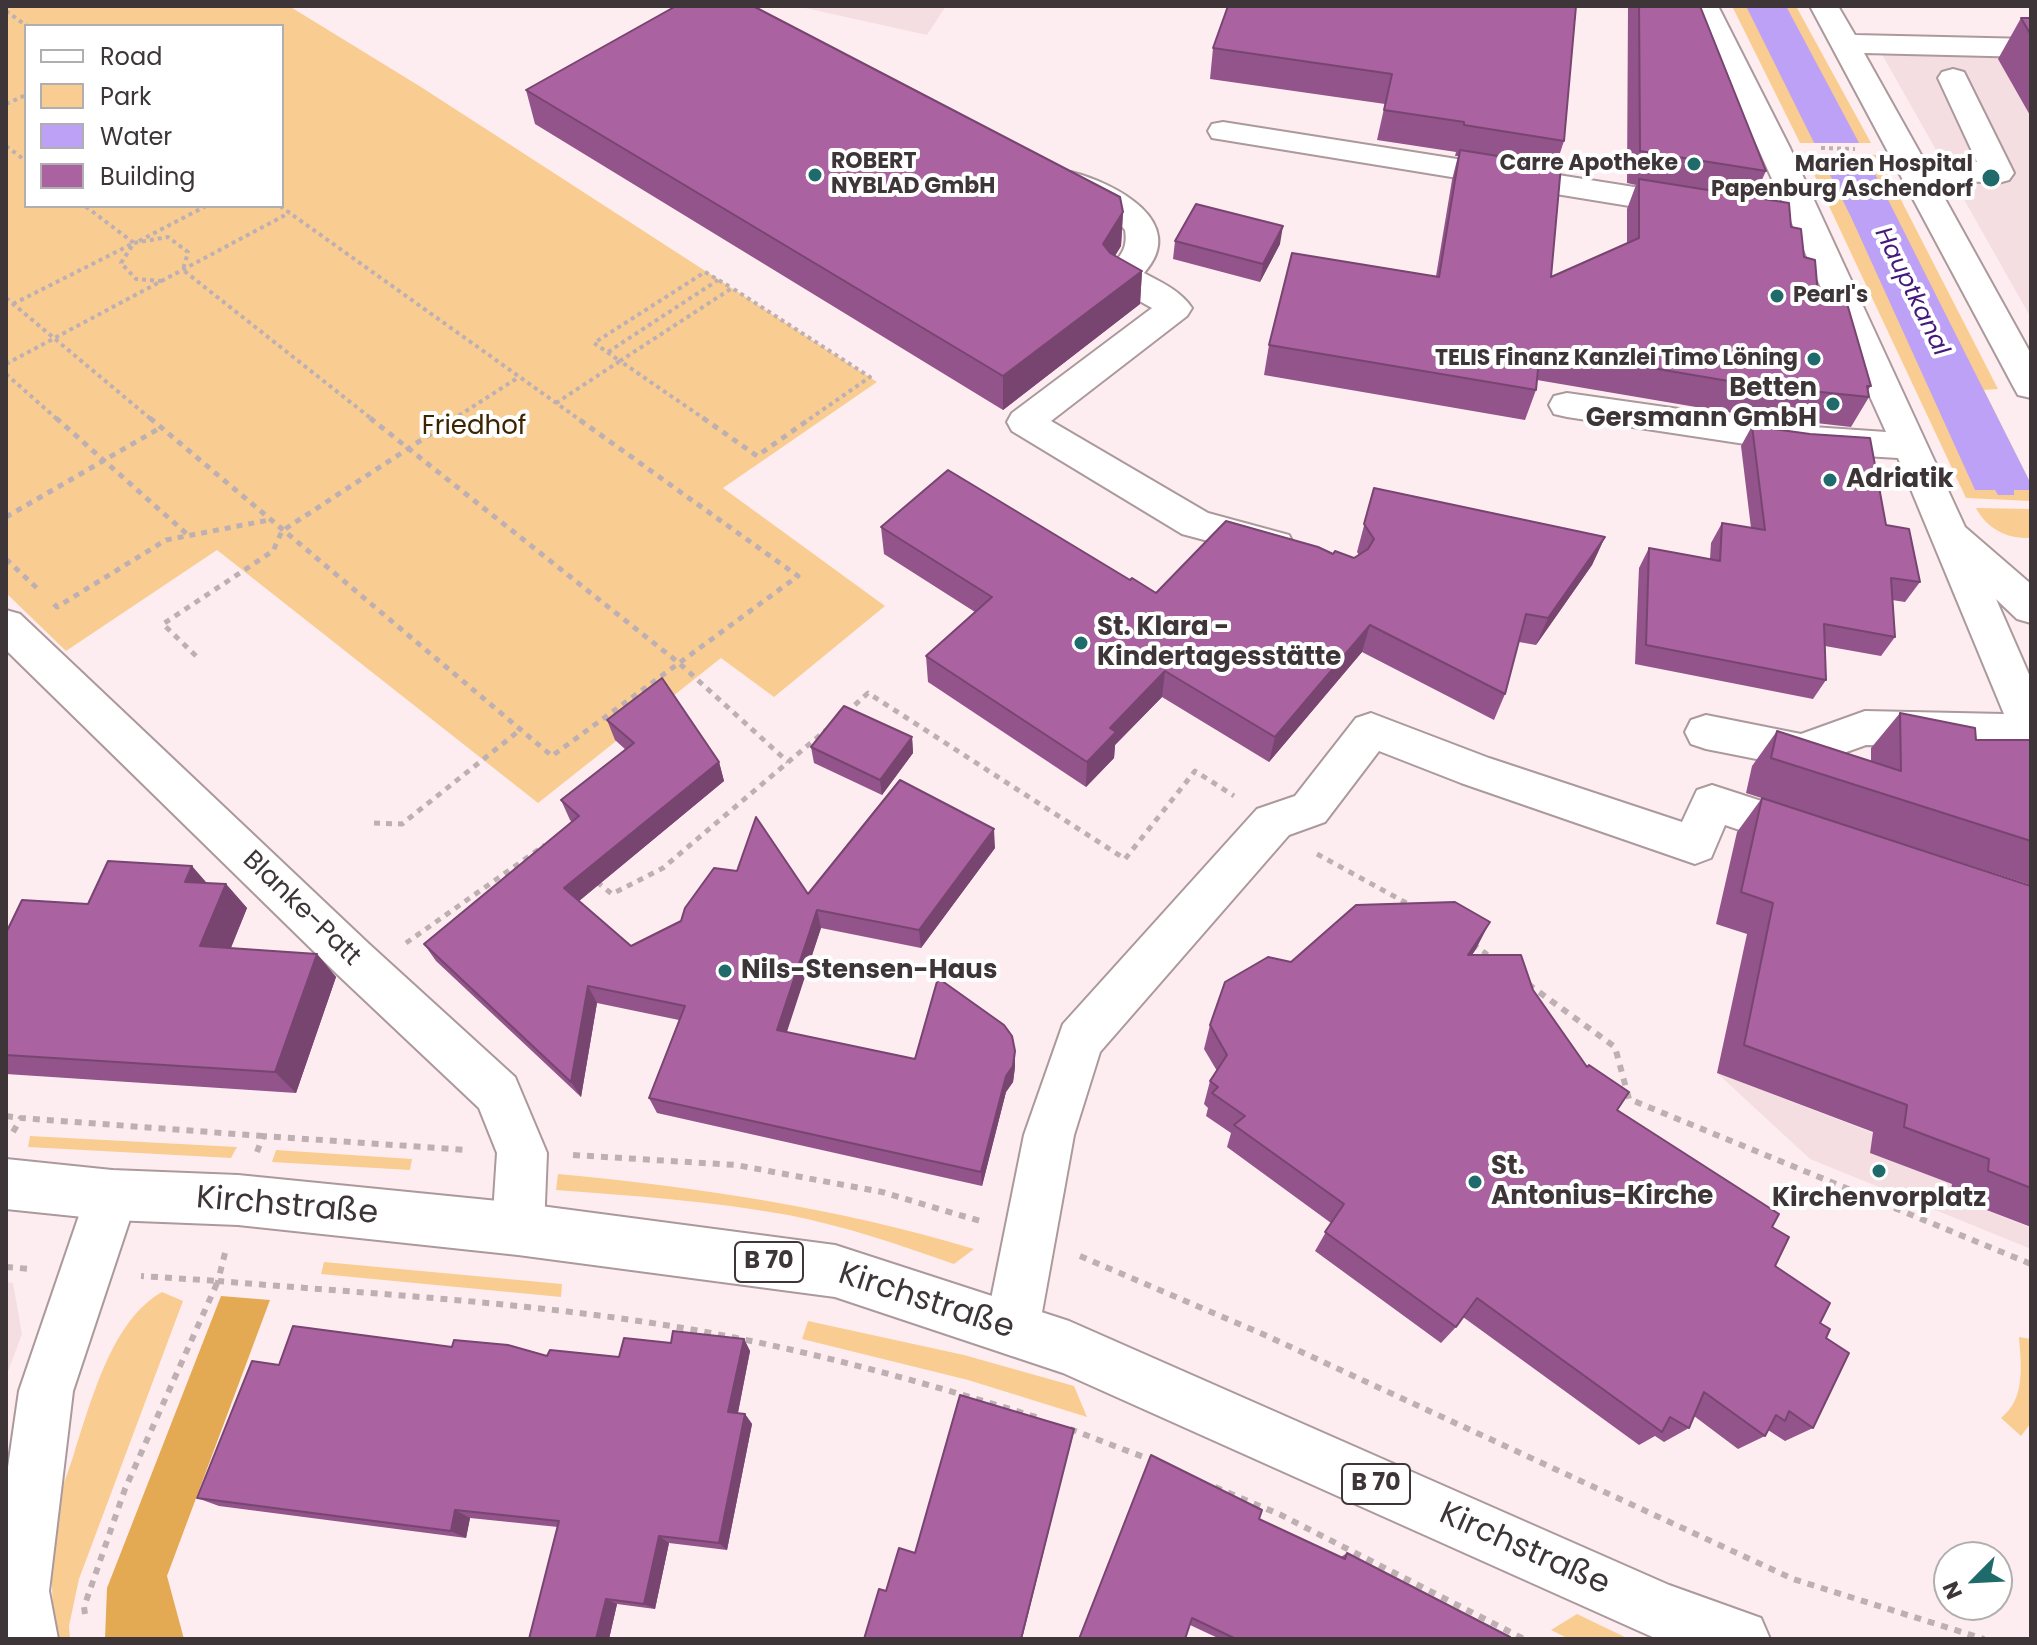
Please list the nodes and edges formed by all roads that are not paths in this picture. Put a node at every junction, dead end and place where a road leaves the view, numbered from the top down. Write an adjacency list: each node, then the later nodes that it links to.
1 (1704, 6): 13 (street)
2 (1824, 6): 3 (street)
3 (1845, 44): 4 (street); 7 (street)
4 (2031, 48)
5 (1953, 78): 7 (street)
6 (1223, 131): 9 (street)
7 (1915, 169): 10 (street)
8 (1049, 171): 15 (street)
9 (1713, 210)
10 (2019, 342): 11 (street)
11 (2031, 386)
12 (1567, 405): 13 (street)
13 (1911, 446): 14 (street)
14 (1945, 529): 16 (street); 17 (street); 18 (street)
15 (1307, 554)
16 (2031, 562)
17 (2028, 602): 18 (street)
18 (1986, 623): 20 (street)
19 (6, 625): 25 (street, Blanke-Patt)
20 (2031, 730): 21 (street)
21 (1706, 732)
22 (1845, 846): 26 (street)
23 (8, 1160): 24 (street, Kirchstraße / B 70)
24 (112, 1195): 25 (street, Kirchstraße / B 70); 27 (street)
25 (518, 1229): 26 (street, Kirchstraße / B 70)
26 (1012, 1329): 28 (street, Kirchstraße / B 70)
27 (28, 1639)
28 (1740, 1639)

